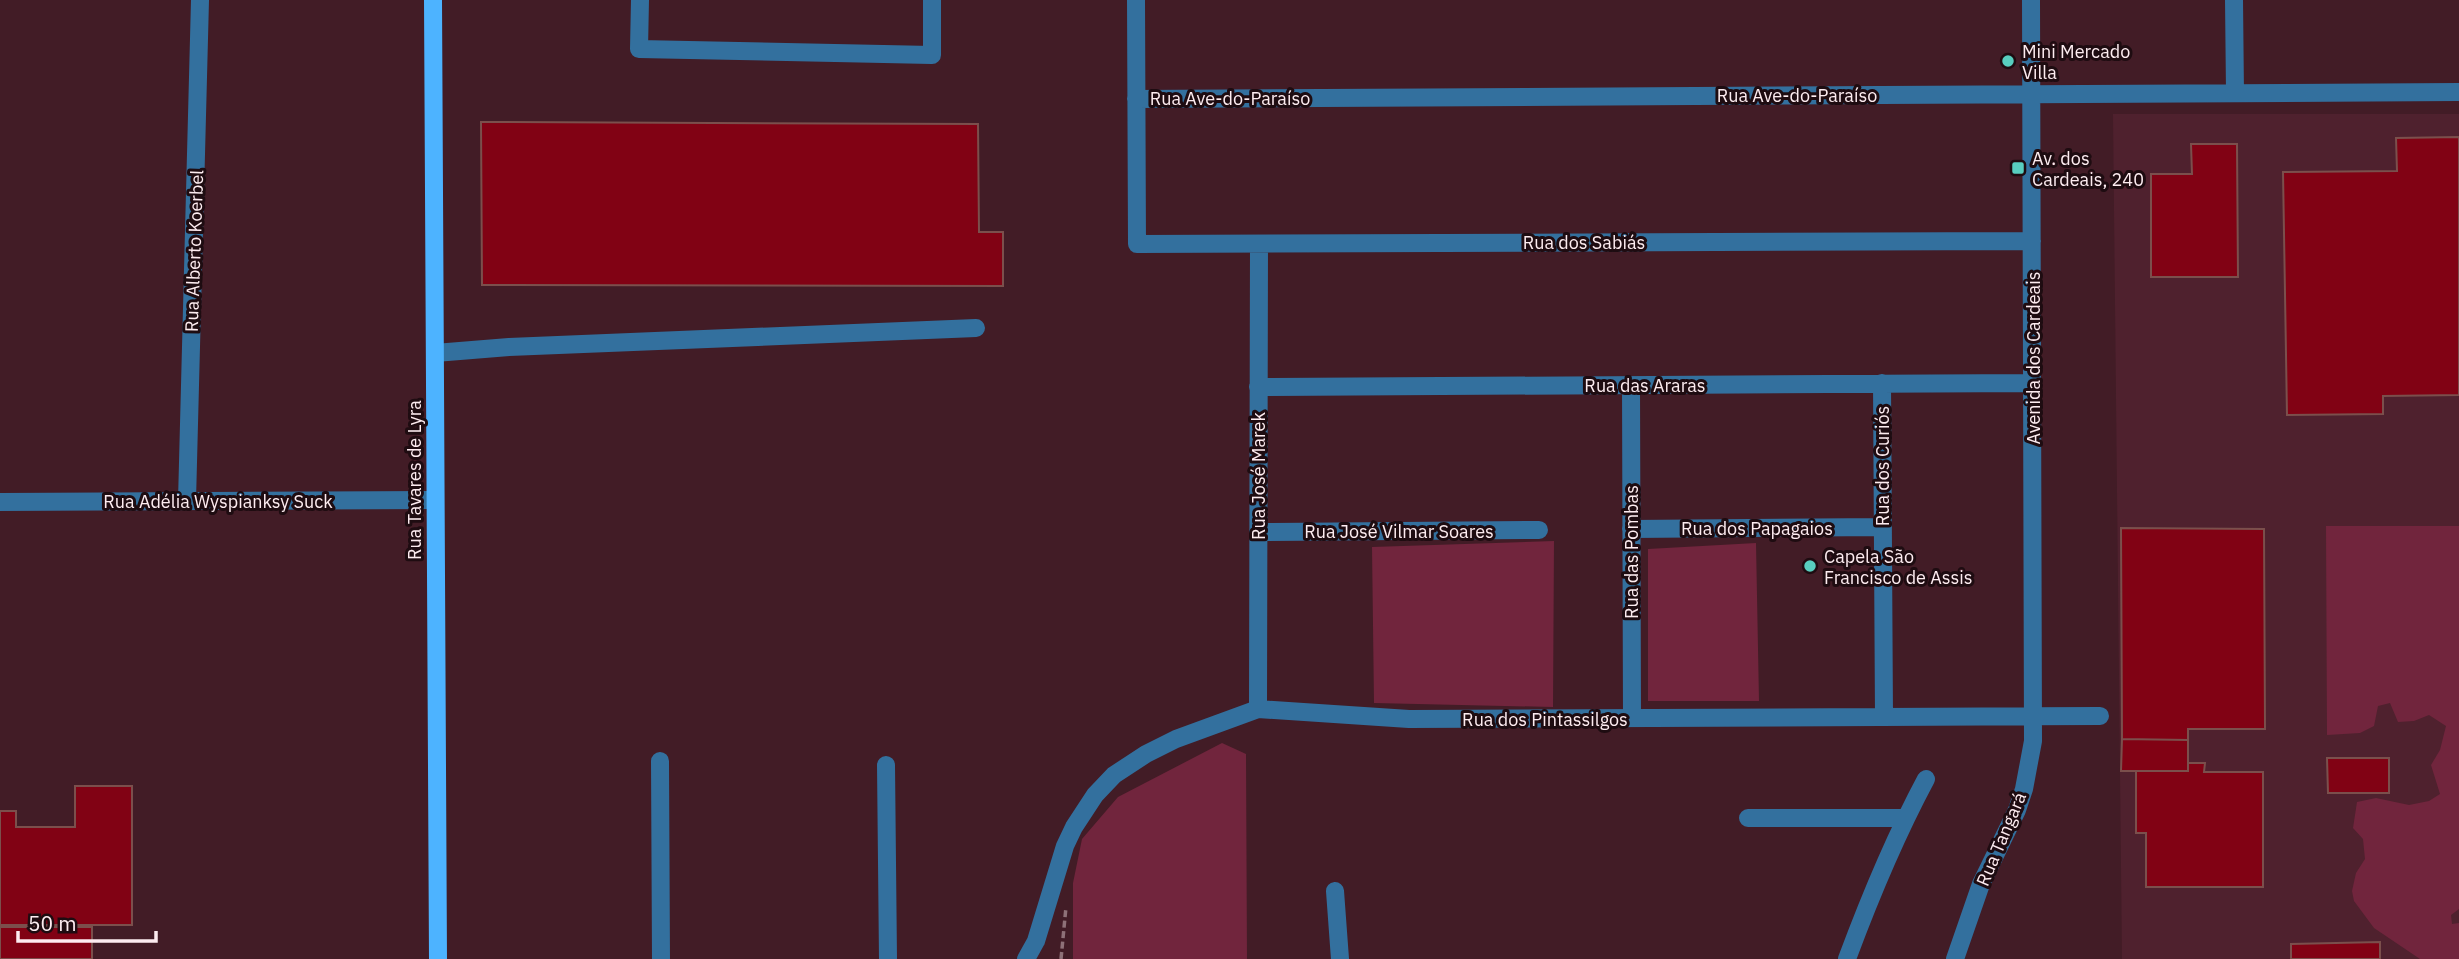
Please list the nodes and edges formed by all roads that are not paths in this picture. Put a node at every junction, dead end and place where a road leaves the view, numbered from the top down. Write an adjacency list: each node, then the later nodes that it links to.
1 (201, 0): 21 (street, Rua Alberto Koerbel)
2 (433, 0): 15 (main road, Rua Tavares de Lyra)
3 (640, 0): 4 (street)
4 (932, 0)
5 (1136, 0): 11 (street)
6 (2031, 0): 10 (street, Avenida dos Cardeais)
7 (2234, 0): 9 (street)
8 (2459, 92): 9 (street, Rua Ave-do-Paraíso)
9 (2235, 93): 10 (street, Rua Ave-do-Paraíso)
10 (2032, 94): 11 (street, Rua Ave-do-Paraíso); 12 (street, Avenida dos Cardeais)
11 (1136, 99): 13 (street, Rua dos Sabiás)
12 (2032, 241): 13 (street, Rua dos Sabiás); 17 (street, Avenida dos Cardeais)
13 (1259, 244): 19 (street, Rua José Marek)
14 (976, 328): 15 (street)
15 (435, 353): 20 (main road, Rua Tavares de Lyra)
16 (1882, 383): 17 (street, Rua das Araras); 18 (street, Rua das Araras); 23 (street, Rua dos Curiós)
17 (2033, 383): 30 (street, Avenida dos Cardeais)
18 (1631, 385): 19 (street, Rua das Araras); 24 (street, Rua das Pombas)
19 (1258, 387): 26 (street, Rua José Marek)
20 (435, 500): 21 (street, Rua Adélia Wyspianksy Suck); 38 (main road, Rua Tavares de Lyra)
21 (187, 501): 22 (street, Rua Adélia Wyspianksy Suck)
22 (0, 502)
23 (1883, 527): 24 (street, Rua dos Papagaios); 29 (street, Rua dos Curiós)
24 (1631, 529): 31 (street, Rua das Pombas)
25 (1539, 530): 26 (street, Rua José Vilmar Soares)
26 (1258, 532): 27 (street, Rua José Marek)
27 (1258, 709): 31 (street, Rua dos Pintassilgos); 41 (street, Rua dos Pintassilgos)
28 (2101, 716): 30 (street, Rua dos Pintassilgos)
29 (1884, 717): 30 (street, Rua dos Pintassilgos); 31 (street, Rua dos Pintassilgos)
30 (2034, 717): 44 (street, Rua Tangará)
31 (1632, 719)
32 (660, 761): 39 (street)
33 (886, 765): 40 (street)
34 (1926, 779): 36 (street)
35 (1748, 818): 36 (street)
36 (1905, 818): 43 (street)
37 (1335, 891): 42 (street)
38 (438, 959)
39 (661, 959)
40 (888, 959)
41 (1026, 959)
42 (1340, 959)
43 (1847, 959)
44 (1955, 959)

